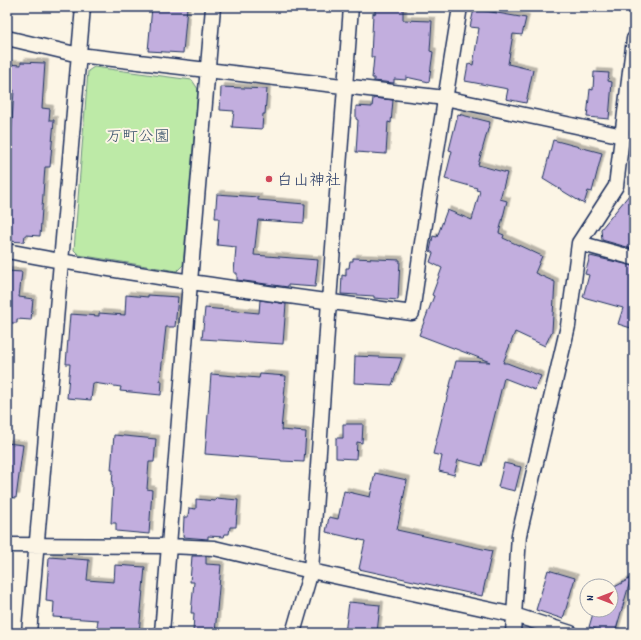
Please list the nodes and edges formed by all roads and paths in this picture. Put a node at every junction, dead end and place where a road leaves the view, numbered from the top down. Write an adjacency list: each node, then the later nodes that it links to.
1 (83, 7): 7 (street)
2 (213, 7): 8 (street)
3 (351, 7): 9 (street)
4 (460, 7): 10 (street)
5 (7, 38): 7 (street)
6 (634, 39): 11 (street)
7 (79, 55): 8 (street); 15 (street)
8 (208, 70): 9 (street); 16 (street)
9 (345, 87): 10 (street); 17 (street)
10 (445, 98): 11 (street); 17 (street)
11 (627, 130): 12 (street)
12 (579, 244): 14 (street); 22 (street)
13 (7, 251): 15 (street)
14 (634, 258)
15 (61, 262): 16 (street); 19 (street)
16 (190, 282): 17 (street); 20 (street)
17 (329, 301): 21 (street)
18 (7, 544): 19 (street)
19 (36, 546): 20 (street); 23 (street)
20 (169, 546): 21 (street); 24 (street)
21 (311, 571): 22 (street); 25 (street)
22 (514, 615): 26 (street); 27 (street)
23 (29, 633)
24 (162, 633)
25 (293, 633)
26 (513, 633)
27 (571, 633)

